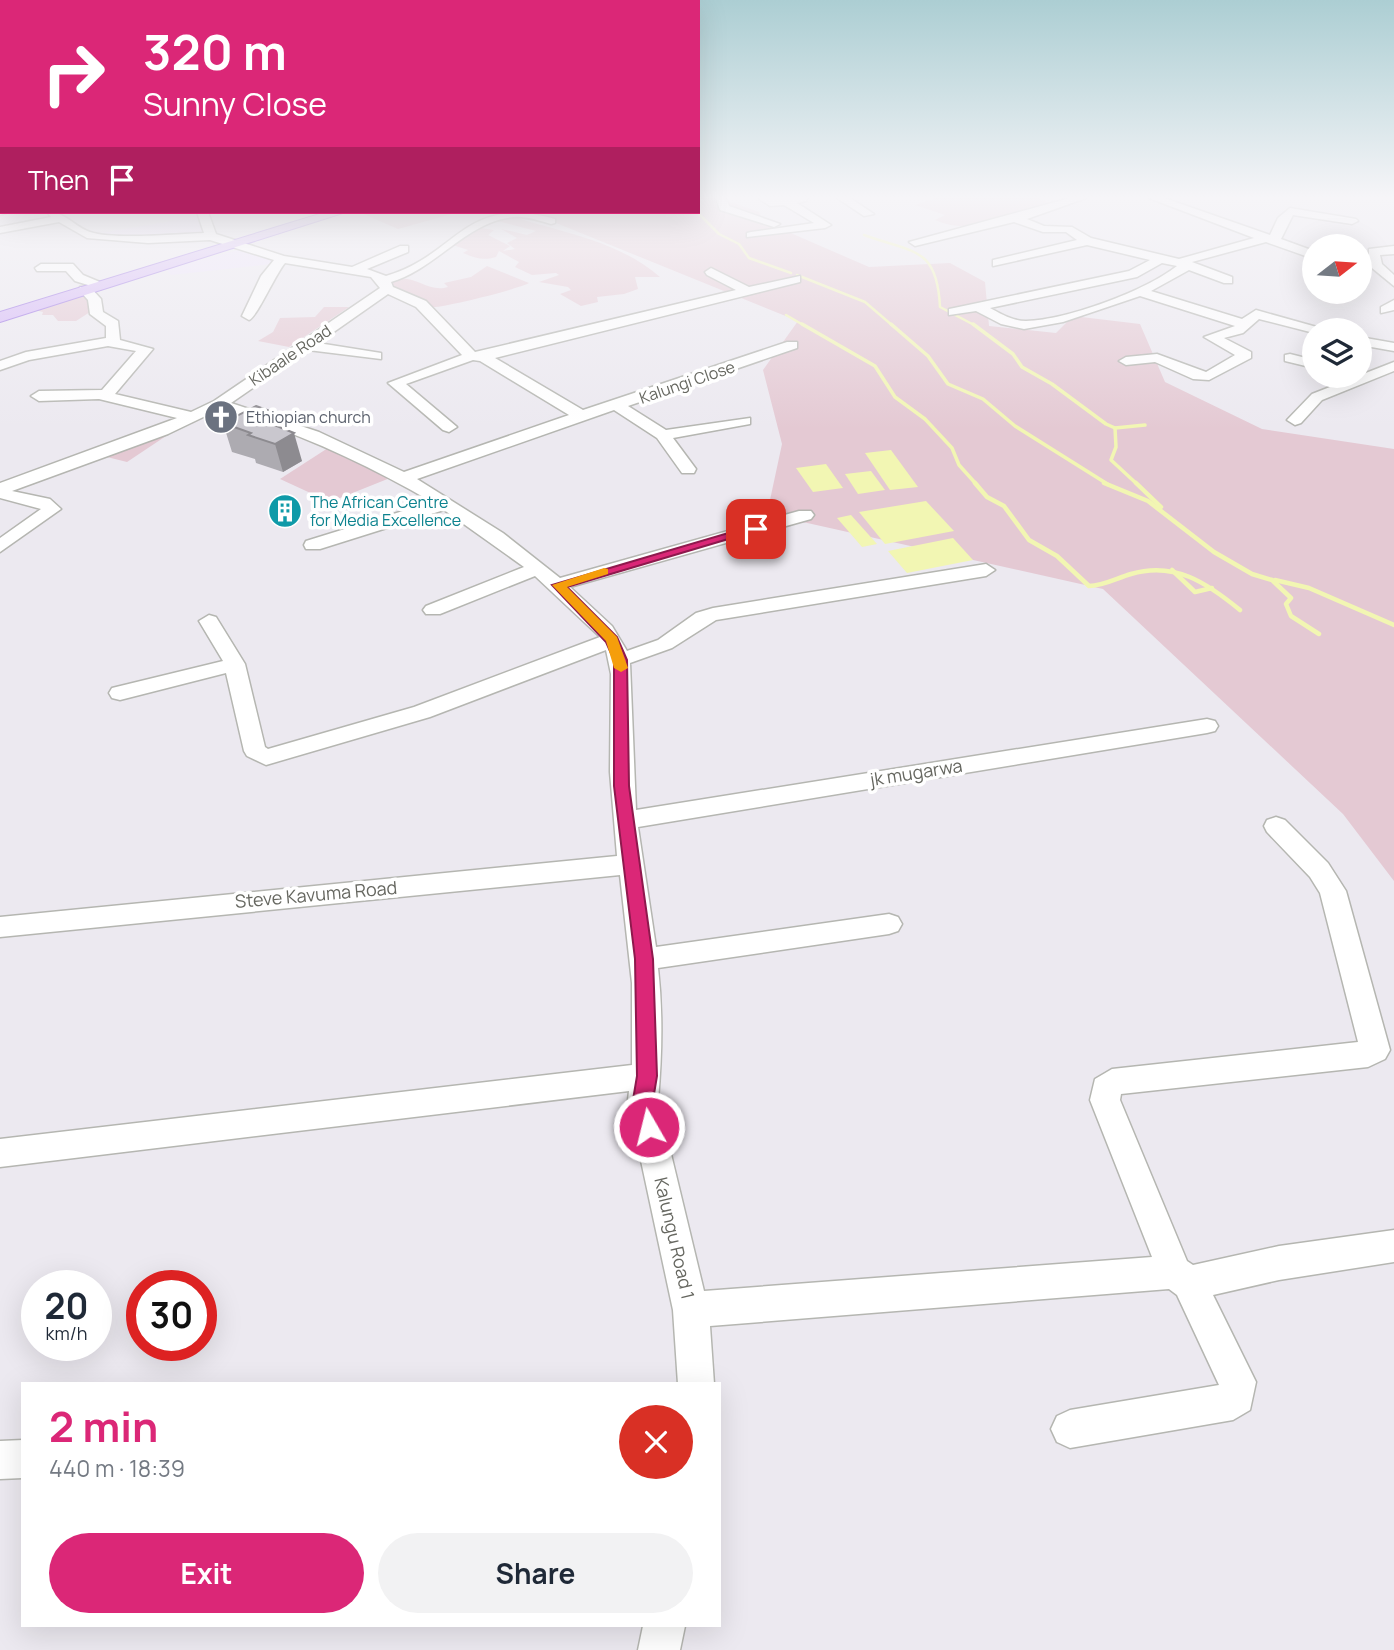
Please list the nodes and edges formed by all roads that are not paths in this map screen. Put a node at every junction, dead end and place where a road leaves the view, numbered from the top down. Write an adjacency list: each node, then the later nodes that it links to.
1 (76, 275): 13 (street)
2 (134, 275): 13 (main road)
3 (268, 275): 21 (street)
4 (368, 275): 12 (street)
5 (404, 275): 12 (street, Kibaale Road)
6 (717, 275): 15 (street)
7 (1128, 275): 18 (street)
8 (1170, 275): 16 (street)
9 (1214, 275): 11 (street)
10 (796, 279): 15 (street)
11 (1228, 280)
12 (386, 284): 27 (street, Kibaale Road); 31 (street)
13 (101, 285): 14 (main road)
14 (85, 290): 22 (main road); 25 (street)
15 (747, 291): 31 (street)
16 (1140, 292): 18 (street); 24 (street)
17 (1394, 304): 20 (street)
18 (978, 307): 19 (street)
19 (954, 312)
20 (1394, 312)
21 (249, 316)
22 (0, 317)
23 (1305, 318): 24 (street)
24 (1247, 325): 33 (street)
25 (115, 343): 35 (street); 41 (street)
26 (1372, 343): 29 (street)
27 (304, 345): 30 (street); 43 (street, Kibaale Road)
28 (792, 345): 44 (street, Kalungi Close)
29 (1394, 347)
30 (376, 356)
31 (477, 357): 45 (street); 49 (street)
32 (1290, 358): 34 (street)
33 (1126, 361)
34 (1302, 361)
35 (0, 366)
36 (1394, 366): 37 (street)
37 (1372, 374)
38 (1372, 379): 39 (street)
39 (1390, 384)
40 (1340, 388): 47 (street)
41 (106, 394): 42 (street); 46 (street)
42 (39, 396)
43 (219, 404): 46 (street, Kibaale Road); 52 (street)
44 (616, 405): 45 (street, Kalungi Close); 50 (street)
45 (580, 415): 52 (street, Kalungi Close)
46 (194, 416): 53 (street, Kibaale Road)
47 (1294, 420)
48 (744, 421): 50 (street)
49 (449, 427)
50 (663, 435): 51 (street)
51 (688, 469)
52 (401, 479): 54 (street)
53 (0, 491): 57 (street)
54 (447, 503): 56 (street); 58 (street)
55 (805, 515): 60 (street)
56 (313, 545)
57 (0, 546)
58 (537, 568): 60 (street); 61 (street)
59 (986, 570): 63 (street)
60 (558, 585): 63 (street)
61 (433, 610)
62 (209, 621): 64 (street)
63 (616, 650): 64 (street); 67 (street, Kalungu Road 1)
64 (235, 664): 65 (street)
65 (120, 693)
66 (1207, 726): 67 (street, jk mugarwa)
67 (626, 820): 69 (street, Kalungu Road 1)
68 (1276, 826): 76 (street)
69 (632, 864): 71 (street, Steve Kavuma Road); 72 (street, Kalungu Road 1)
70 (889, 923): 72 (street)
71 (0, 926)
72 (644, 959): 73 (street, Kalungu Road 1)
73 (647, 1076): 74 (street); 77 (street, Kalungu Road 1)
74 (0, 1153)
75 (1394, 1246): 76 (street)
76 (1182, 1278): 77 (street); 79 (street)
77 (691, 1310): 78 (street, Kalungu Road 1)
78 (696, 1382)
79 (1070, 1429)
80 (21, 1459): 81 (street)
81 (0, 1460)
82 (664, 1627): 83 (street)
83 (659, 1650)

